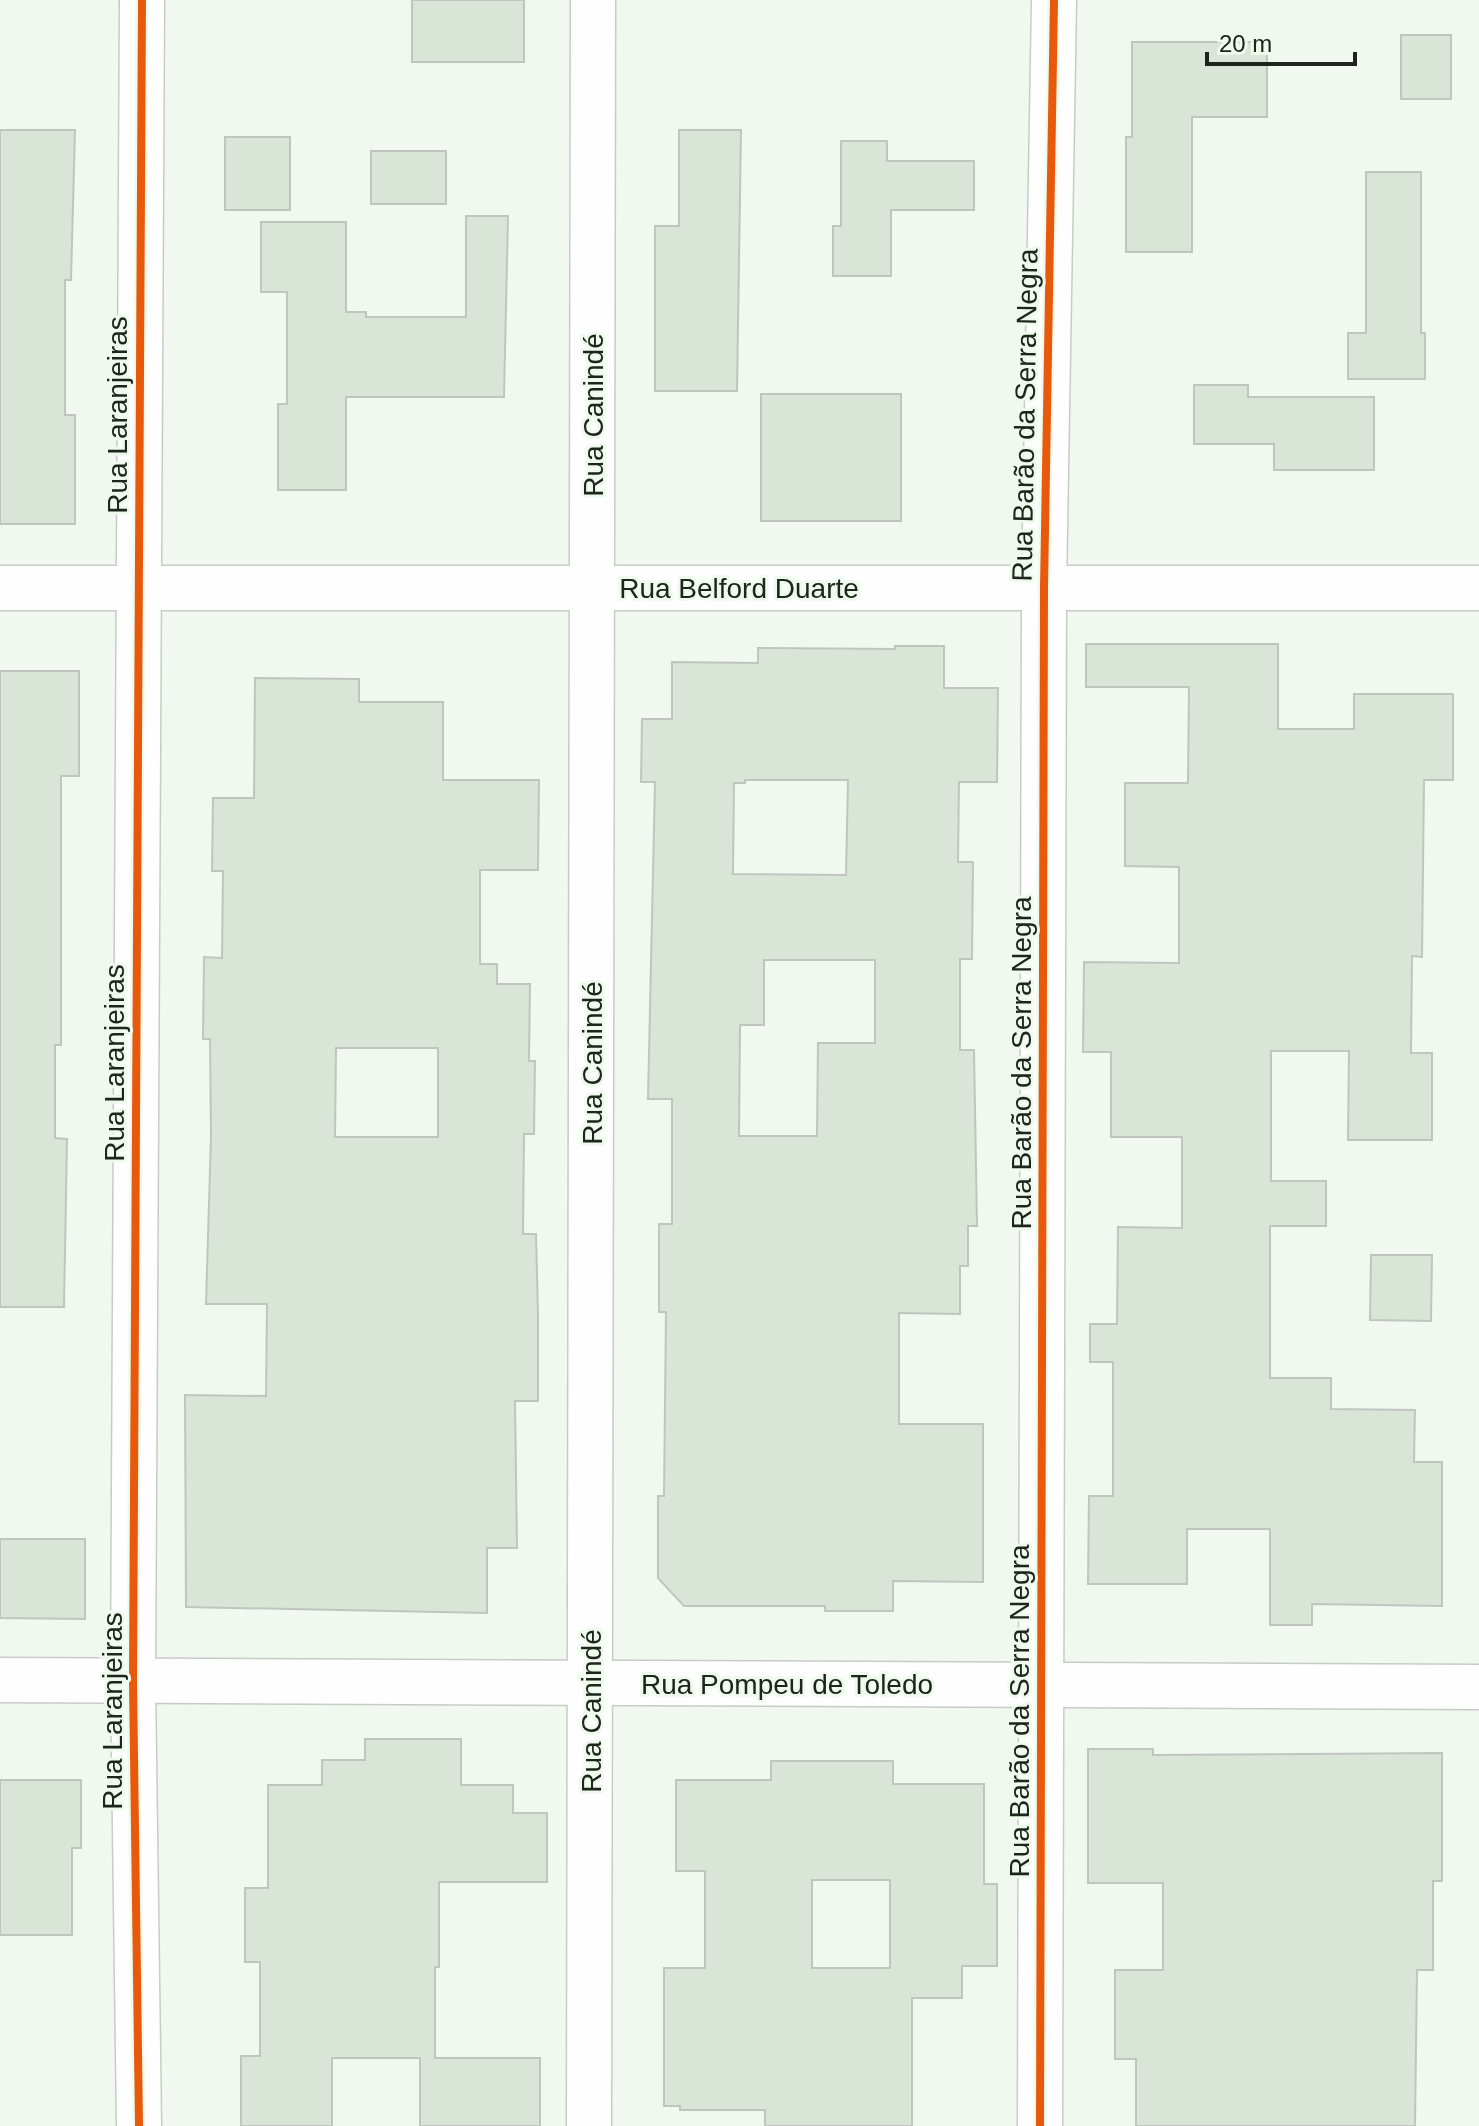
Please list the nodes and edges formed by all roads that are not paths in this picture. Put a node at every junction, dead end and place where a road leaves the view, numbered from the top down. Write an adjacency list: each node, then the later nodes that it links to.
1 (142, 0): 5 (street, Rua Laranjeiras)
2 (593, 0): 6 (street, Rua Canindé)
3 (1054, 0): 7 (street, Rua Barão da Serra Negra)
4 (0, 588): 5 (street, Rua Belford Duarte)
5 (138, 588): 6 (street, Rua Belford Duarte); 10 (street, Rua Laranjeiras)
6 (593, 588): 7 (street, Rua Belford Duarte); 11 (street, Rua Canindé)
7 (1044, 588): 8 (street, Rua Belford Duarte); 12 (street, Rua Barão da Serra Negra)
8 (1479, 588)
9 (0, 1680): 10 (street, Rua Pompeu de Toledo)
10 (133, 1681): 11 (street, Rua Pompeu de Toledo); 14 (street, Rua Laranjeiras)
11 (591, 1683): 12 (street, Rua Pompeu de Toledo); 15 (street, Rua Canindé)
12 (1041, 1685): 13 (street, Rua Pompeu de Toledo); 16 (street, Rua Barão da Serra Negra)
13 (1479, 1687)
14 (139, 2126)
15 (589, 2126)
16 (1040, 2126)

